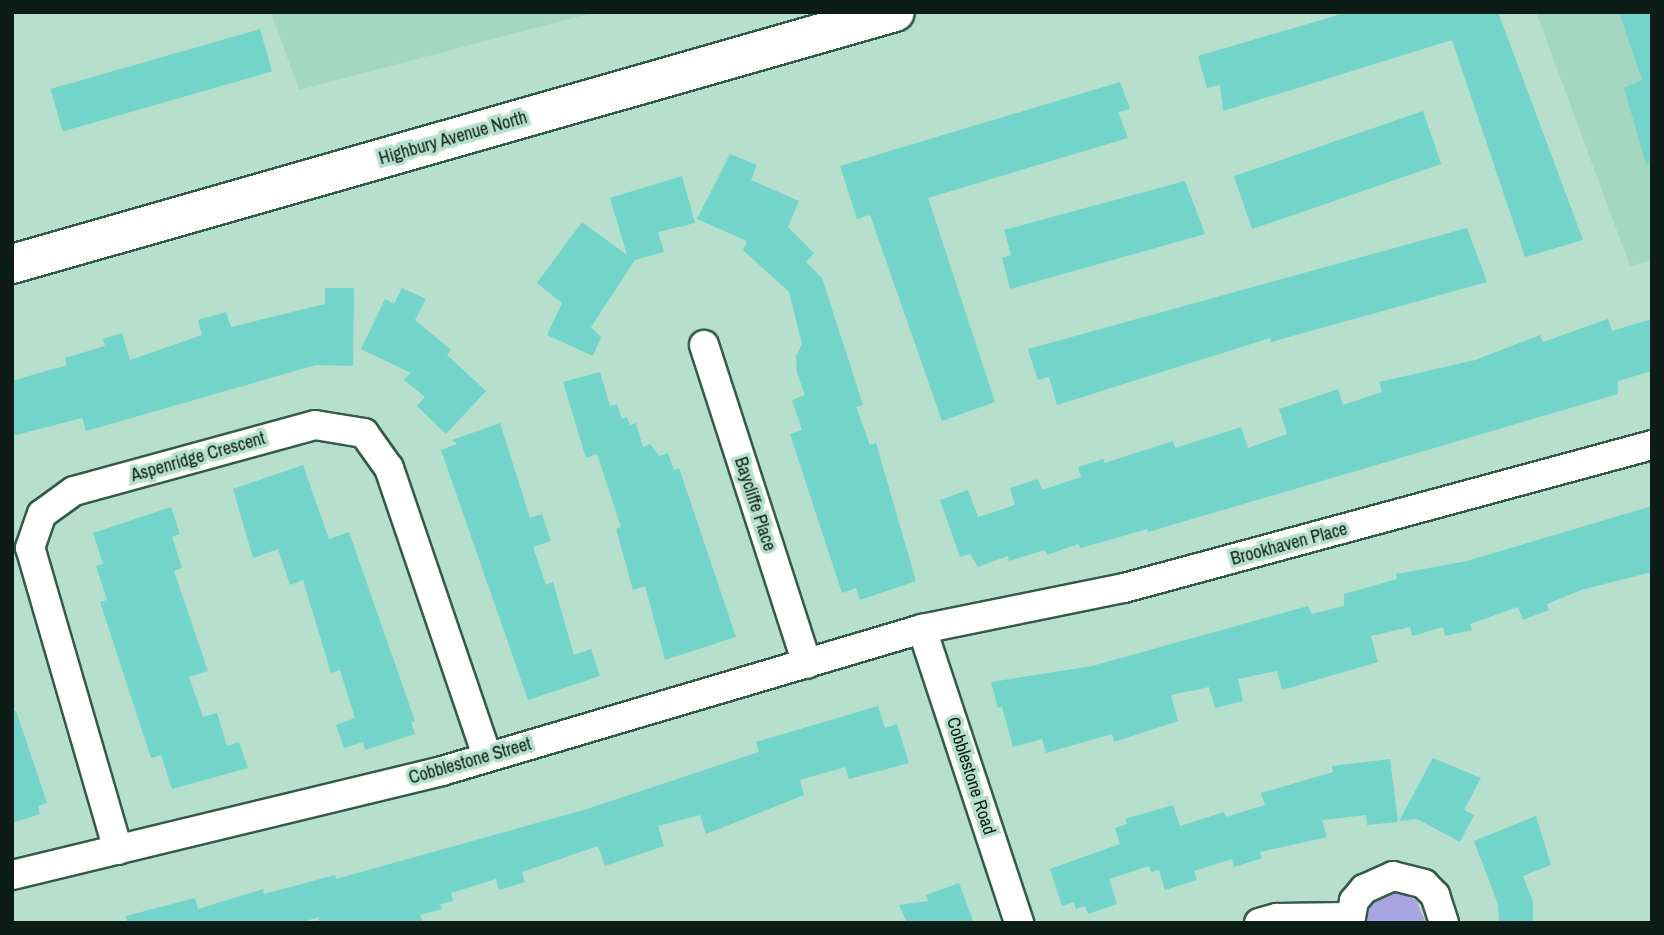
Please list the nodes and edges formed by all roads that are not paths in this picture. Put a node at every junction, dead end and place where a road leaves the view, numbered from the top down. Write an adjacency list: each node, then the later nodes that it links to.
1 (895, 12): 2 (main road, Highbury Avenue North)
2 (12, 264)
3 (704, 345): 6 (street, Baycliffe Place)
4 (1652, 445): 5 (street, Brookhaven Place)
5 (922, 629): 6 (street, Cobblestone Street); 11 (street, Cobblestone Road)
6 (807, 664): 7 (street, Cobblestone Street)
7 (487, 755): 8 (street, Cobblestone Street); 8 (street, Aspenridge Crescent)
8 (118, 850): 9 (street, Cobblestone Street)
9 (12, 875)
10 (1350, 920): 12 (street); 13 (street)
11 (1019, 923)
12 (1259, 923)
13 (1444, 923)

